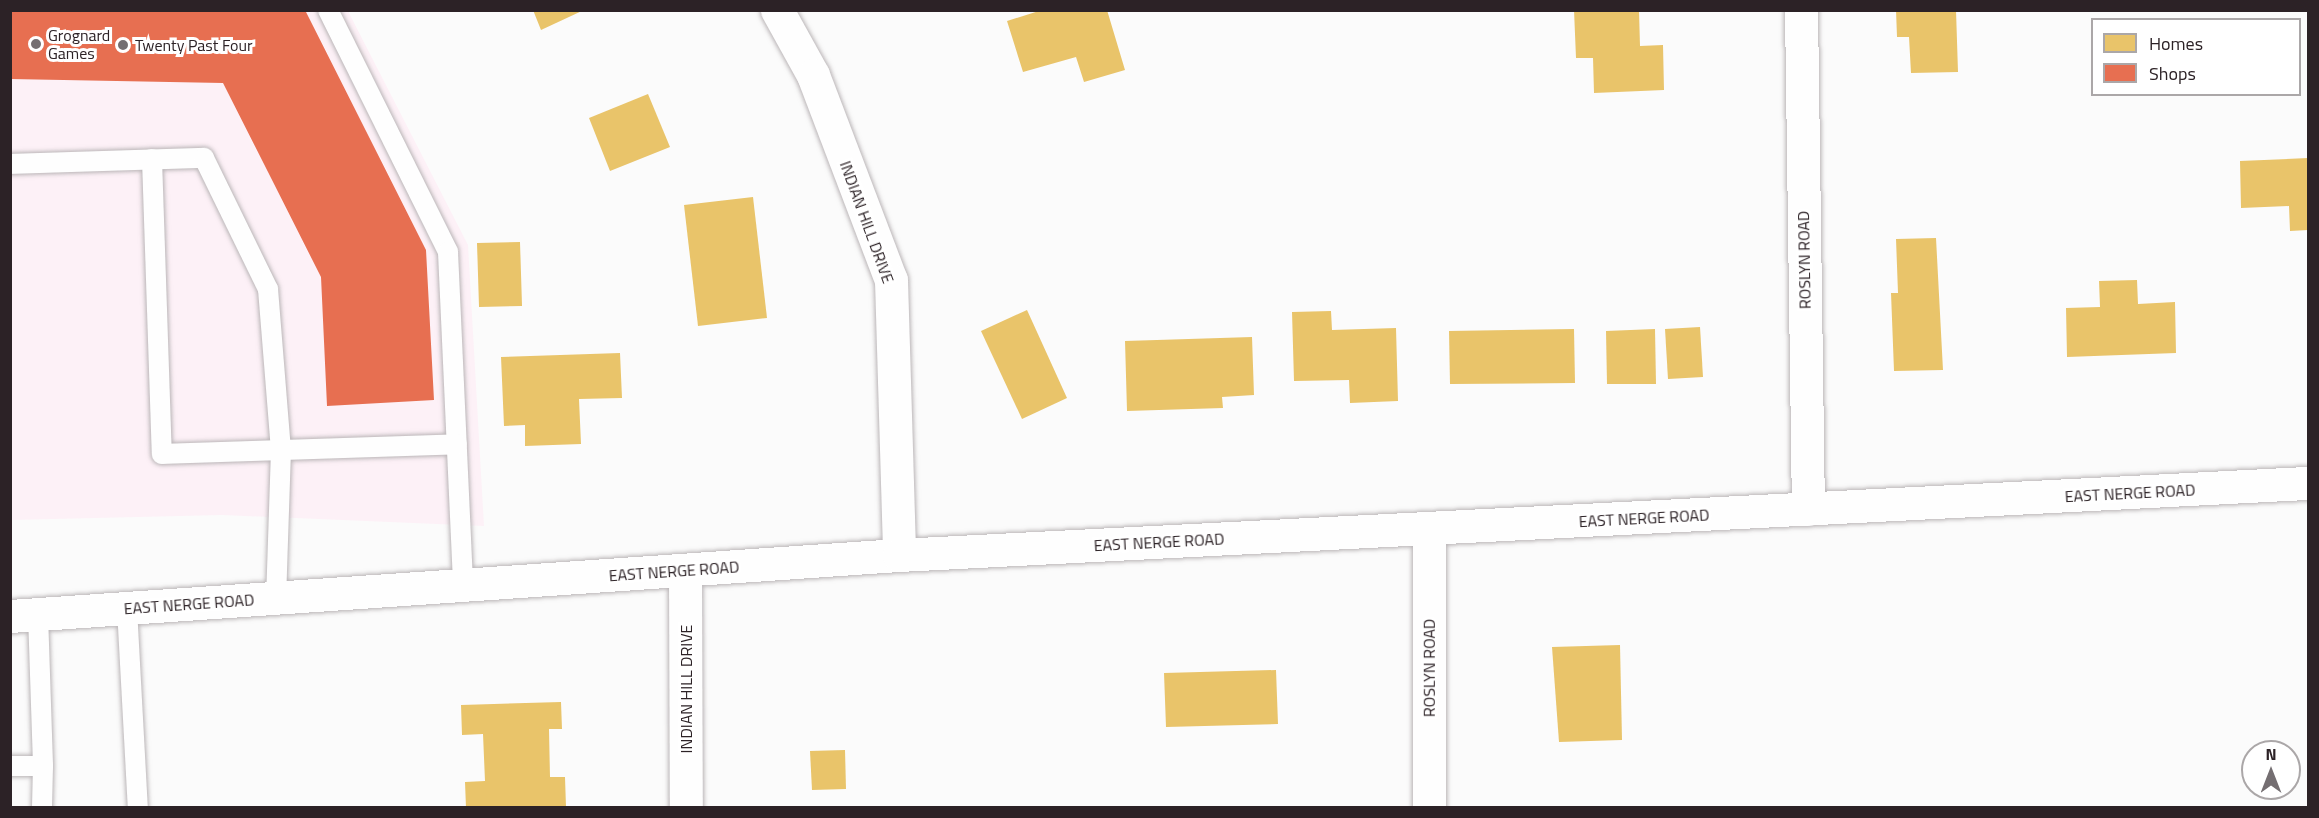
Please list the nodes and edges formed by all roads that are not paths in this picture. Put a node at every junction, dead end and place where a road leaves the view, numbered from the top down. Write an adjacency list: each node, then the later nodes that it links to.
1 (328, 10): 6 (lane)
2 (777, 10): 11 (main road, INDIAN HILL DRIVE)
3 (1801, 10): 9 (main road, ROSLYN ROAD)
4 (152, 159): 5 (lane); 7 (lane); 7 (lane)
5 (10, 164)
6 (457, 444): 7 (lane); 13 (lane)
7 (281, 450): 14 (lane)
8 (2308, 483): 9 (main road, EAST NERGE ROAD)
9 (1808, 509): 10 (main road, EAST NERGE ROAD)
10 (1429, 529): 11 (main road, EAST NERGE ROAD); 22 (main road, ROSLYN ROAD)
11 (899, 555): 12 (main road, EAST NERGE ROAD)
12 (685, 570): 13 (main road, EAST NERGE ROAD); 21 (main road, INDIAN HILL DRIVE)
13 (463, 585): 14 (main road, EAST NERGE ROAD)
14 (276, 598): 15 (main road, EAST NERGE ROAD)
15 (127, 608): 16 (main road, EAST NERGE ROAD); 20 (lane)
16 (24, 615): 18 (lane)
17 (10, 766): 18 (lane)
18 (43, 766): 19 (lane)
19 (42, 807)
20 (138, 807)
21 (686, 807)
22 (1429, 807)

